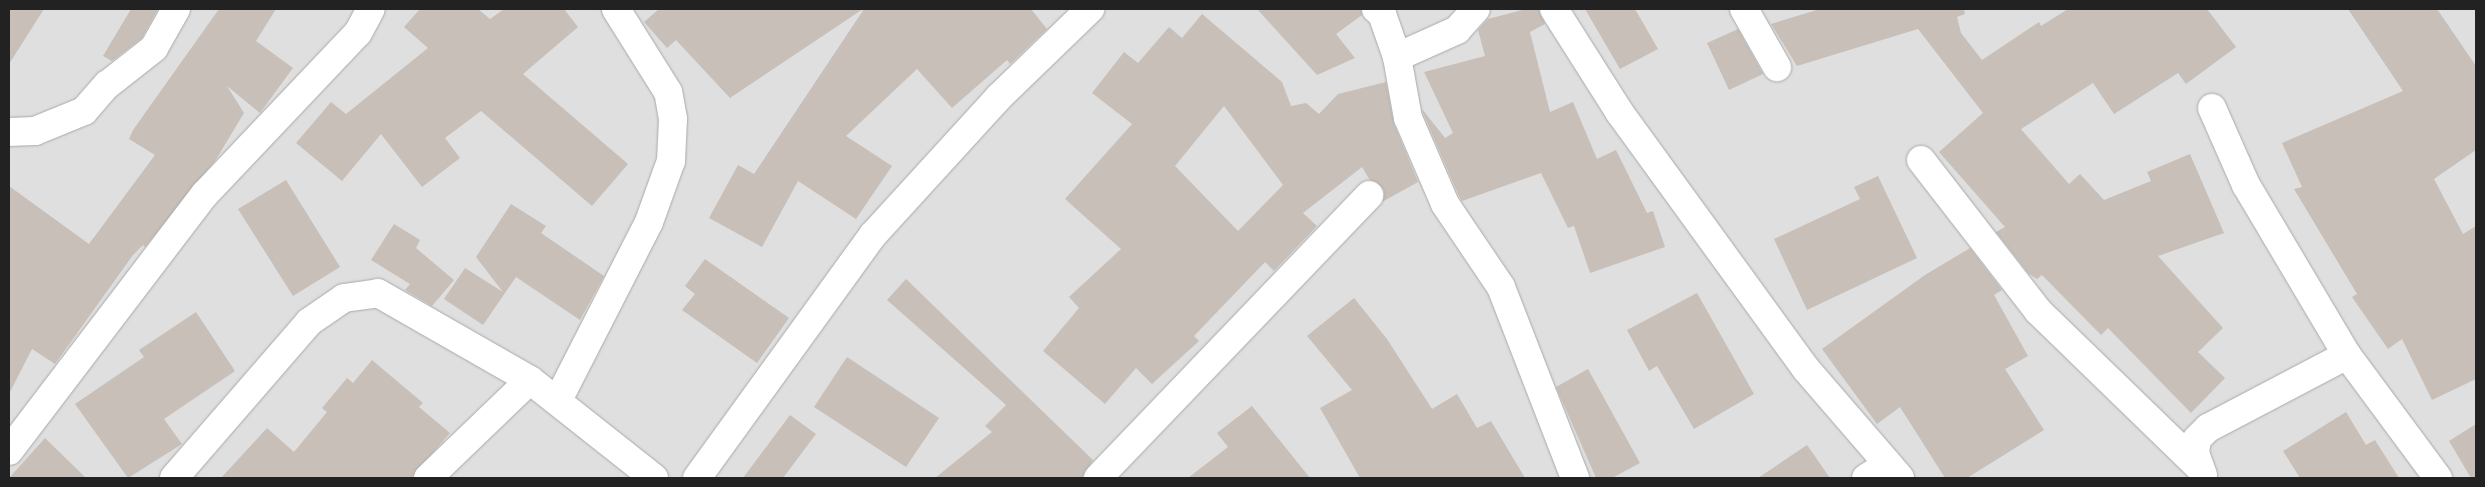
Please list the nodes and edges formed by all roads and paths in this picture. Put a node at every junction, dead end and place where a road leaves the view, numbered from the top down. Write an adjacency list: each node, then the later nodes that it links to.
1 (176, 9): 12 (street)
2 (371, 9): 18 (street)
3 (616, 9): 17 (street)
4 (1090, 9): 24 (street)
5 (1376, 9): 9 (street)
6 (1476, 9): 9 (street)
7 (1554, 9): 19 (street)
8 (1744, 9): 10 (street)
9 (1398, 57): 26 (street)
10 (1777, 67)
11 (2212, 108): 15 (street)
12 (9, 132)
13 (1921, 160): 20 (street)
14 (1369, 194): 25 (street)
15 (2347, 355): 20 (street); 28 (street)
16 (530, 380): 17 (street); 21 (street); 22 (street)
17 (558, 400): 23 (street)
18 (9, 451)
19 (1894, 471): 27 (street)
20 (2202, 473)
21 (174, 478)
22 (428, 478)
23 (654, 478)
24 (697, 478)
25 (1098, 478)
26 (1575, 478)
27 (1866, 478)
28 (2438, 478)

